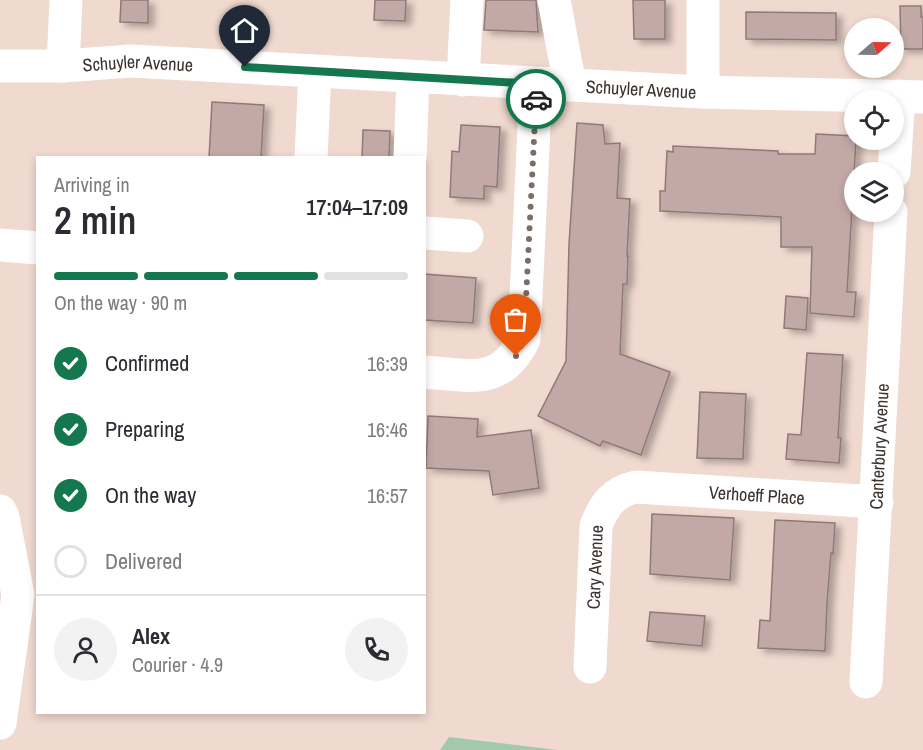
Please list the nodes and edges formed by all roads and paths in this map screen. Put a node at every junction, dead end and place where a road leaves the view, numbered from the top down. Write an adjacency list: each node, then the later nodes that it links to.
1 (66, 0): 6 (street)
2 (467, 0): 9 (street)
3 (554, 0): 11 (street)
4 (703, 0): 12 (street)
5 (0, 66): 6 (street, Schuyler Avenue)
6 (63, 66): 7 (street, Schuyler Avenue)
7 (315, 71): 8 (street, Schuyler Avenue); 14 (street)
8 (413, 77): 9 (street, Schuyler Avenue); 15 (street)
9 (463, 80): 10 (street, Schuyler Avenue)
10 (536, 84): 11 (street, Schuyler Avenue); 22 (street)
11 (570, 85): 12 (street, Schuyler Avenue)
12 (704, 93): 13 (street, Schuyler Avenue)
13 (911, 96): 16 (street)
14 (311, 156)
15 (410, 156)
16 (896, 162)
17 (891, 222): 24 (street, Canterbury Avenue)
18 (426, 233): 19 (street)
19 (467, 236)
20 (0, 245): 21 (street)
21 (36, 249)
22 (426, 372)
23 (636, 487): 24 (street, Verhoeff Place); 26 (street, Cary Avenue)
24 (877, 502): 27 (street, Canterbury Avenue)
25 (0, 511): 28 (street)
26 (590, 667)
27 (866, 682)
28 (0, 723)

